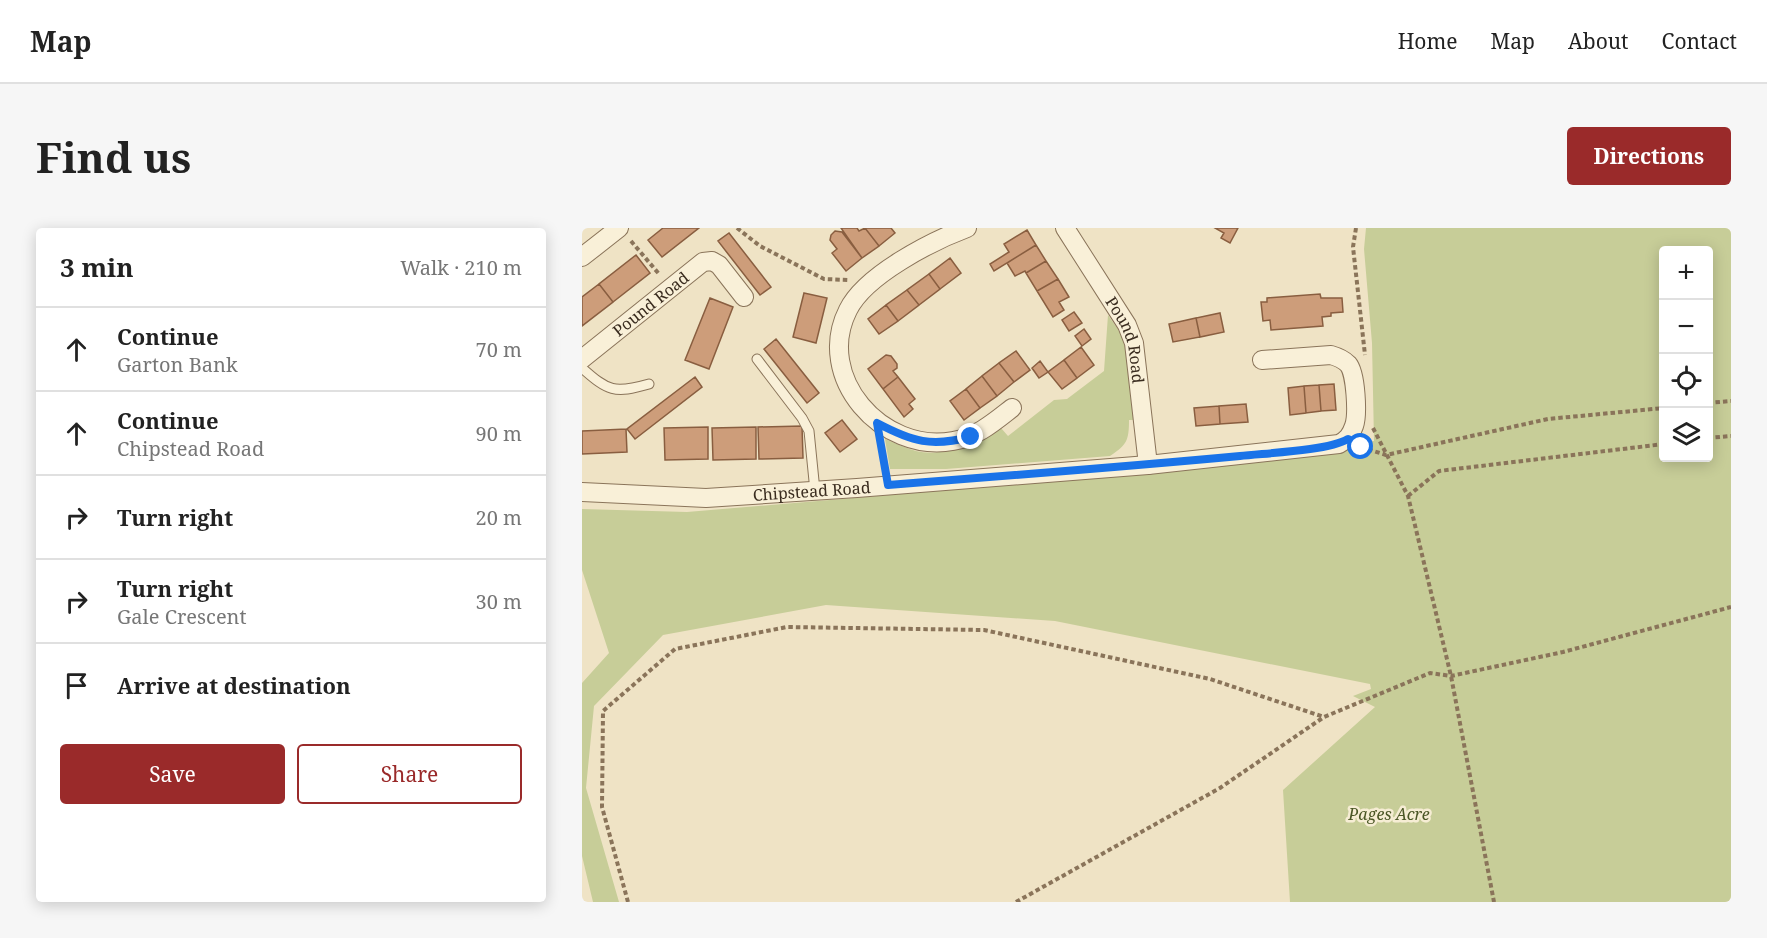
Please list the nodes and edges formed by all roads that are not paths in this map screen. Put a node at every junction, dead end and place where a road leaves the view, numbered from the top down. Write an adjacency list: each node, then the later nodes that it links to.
1 (967, 228): 11 (street)
2 (1065, 228): 12 (street, Pound Road)
3 (623, 232): 4 (street)
4 (582, 257)
5 (744, 297): 6 (street, Pound Road)
6 (582, 359)
7 (757, 359): 13 (lane)
8 (1262, 360): 12 (street, Chipstead Road)
9 (582, 368): 10 (lane)
10 (649, 384)
11 (1012, 408)
12 (1148, 465): 13 (street, Chipstead Road)
13 (816, 490): 14 (street, Chipstead Road)
14 (582, 492)

